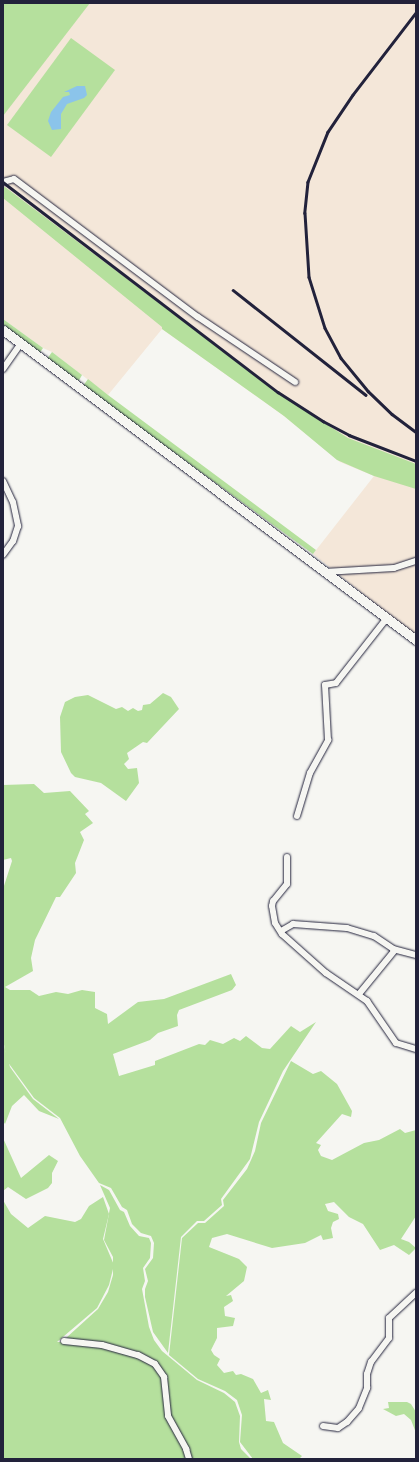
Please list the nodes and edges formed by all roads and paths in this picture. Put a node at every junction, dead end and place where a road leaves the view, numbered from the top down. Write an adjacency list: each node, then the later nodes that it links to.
1 (3, 182): 5 (street)
2 (3, 330): 3 (street)
3 (21, 343): 4 (street); 9 (street)
4 (3, 369)
5 (295, 382)
6 (3, 480): 7 (street)
7 (3, 555)
8 (416, 561): 9 (street)
9 (323, 572): 10 (street)
10 (387, 618): 11 (street); 12 (street)
11 (416, 640)
12 (297, 816)
13 (287, 857): 14 (street)
14 (281, 931): 15 (street); 17 (street)
15 (395, 950): 16 (street); 17 (street)
16 (416, 955)
17 (359, 994): 18 (street)
18 (416, 1049)
19 (416, 1293): 21 (street)
20 (64, 1340): 22 (street)
21 (323, 1426)
22 (189, 1459)

